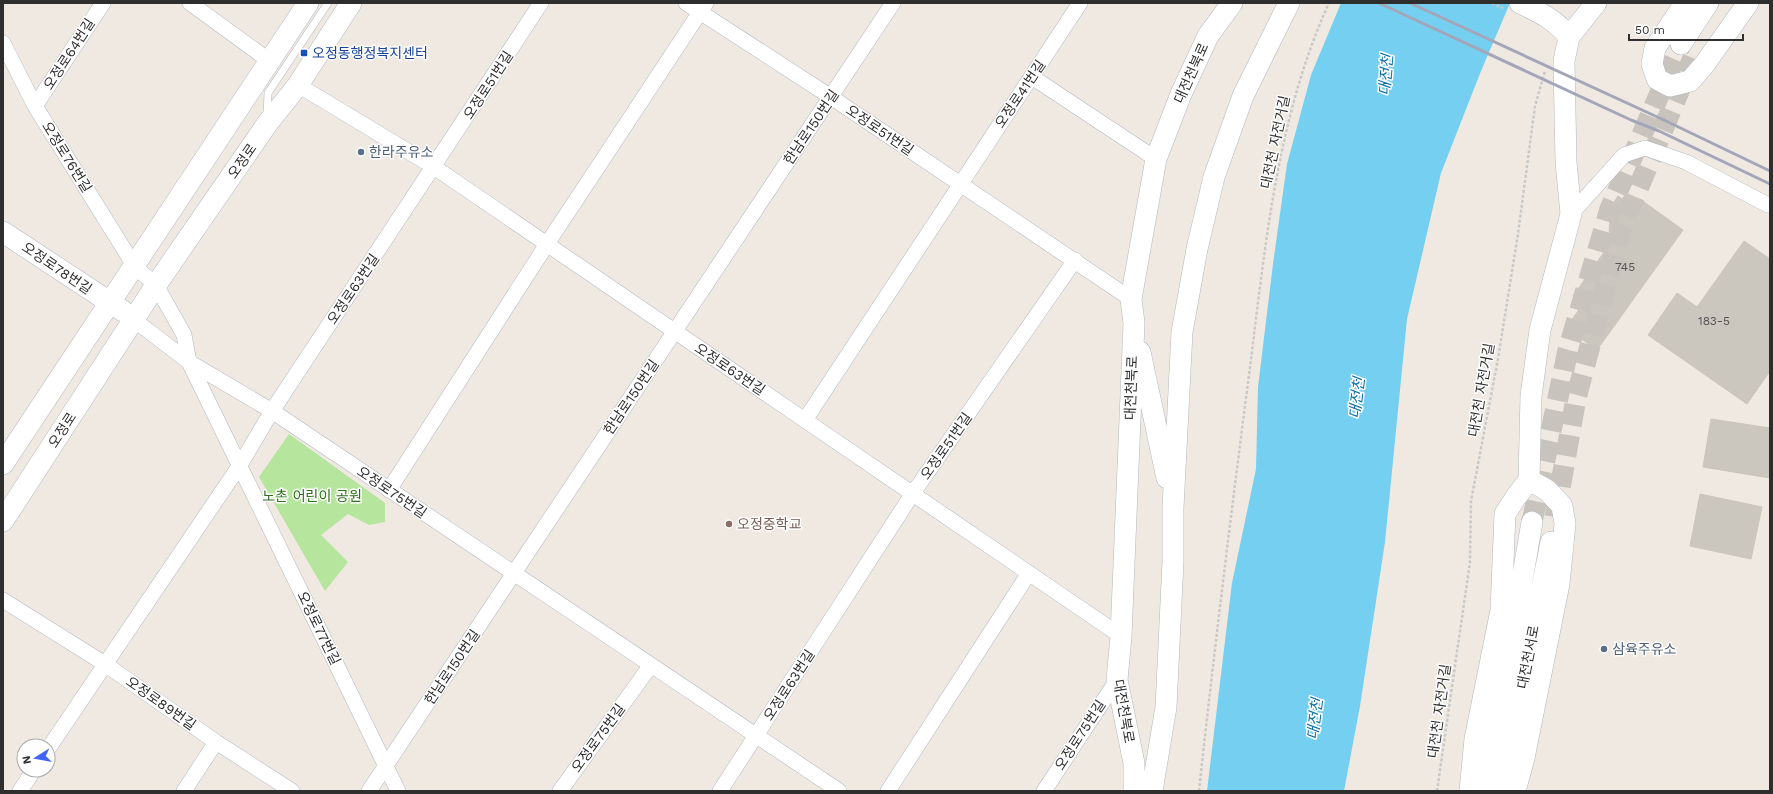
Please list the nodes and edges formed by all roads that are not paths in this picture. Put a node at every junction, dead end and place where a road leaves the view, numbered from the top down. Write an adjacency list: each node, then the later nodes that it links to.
1 (103, 3): 25 (street, 오정로64번길)
2 (190, 3): 21 (street)
3 (308, 3): 21 (main road)
4 (328, 3): 26 (lane)
5 (351, 3): 23 (main road, 오정로)
6 (541, 3): 28 (street, 오정로51번길)
7 (686, 3): 18 (street, 오정로51번길)
8 (893, 3): 24 (street, 한남로150번길)
9 (1080, 3): 22 (street, 오정로41번길)
10 (1232, 3): 27 (main road, 대전천북로)
11 (1290, 3): 50 (main road)
12 (1520, 3): 19 (main road)
13 (1596, 3): 19 (main road)
14 (1708, 3): 15 (main road)
15 (1732, 3)
16 (1748, 3): 17 (main road)
17 (1682, 5)
18 (703, 7): 24 (street, 오정로51번길); 33 (street)
19 (1569, 37): 31 (main road)
20 (3, 43): 25 (street, 오정로76번길)
21 (271, 62): 35 (main road)
22 (1032, 77): 27 (street); 29 (street, 오정로41번길)
23 (298, 84): 26 (main road, 오정로); 28 (street, 오정로63번길)
24 (831, 97): 29 (street, 오정로51번길); 41 (street, 한남로150번길)
25 (35, 106): 35 (street, 오정로76번길)
26 (267, 124): 36 (main road, 오정로)
27 (1156, 159): 37 (main road, 대전천북로)
28 (434, 167): 33 (street, 오정로63번길); 43 (street, 오정로63번길)
29 (959, 183): 34 (street, 오정로51번길); 44 (street)
30 (1769, 206): 31 (street)
31 (1571, 214): 47 (main road)
32 (3, 232): 38 (main road, 오정로78번길)
33 (547, 244): 41 (street, 오정로63번길); 48 (street)
34 (1075, 260): 37 (street, 오정로51번길); 49 (street, 오정로51번길)
35 (135, 267): 36 (street, 오정로76번길); 38 (main road)
36 (156, 285): 39 (main road, 오정로); 42 (street)
37 (1131, 299): 40 (main road, 대전천북로)
38 (111, 304): 39 (main road); 45 (main road)
39 (134, 319): 42 (street, 오정로75번길); 51 (main road, 오정로)
40 (1134, 323): 50 (main road); 57 (main road, 대전천북로)
41 (675, 331): 44 (street, 오정로63번길); 54 (street, 한남로150번길)
42 (189, 362): 43 (street, 오정로75번길); 46 (street, 오정로77번길)
43 (272, 411): 46 (street, 오정로63번길); 48 (street, 오정로75번길)
44 (805, 420): 49 (street, 오정로63번길)
45 (3, 464)
46 (240, 465): 58 (street); 64 (street, 오정로77번길)
47 (1529, 480): 78 (main road); 81 (main road)
48 (389, 490): 54 (street, 오정로75번길)
49 (913, 493): 55 (street, 오정로63번길); 61 (street, 오정로63번길)
50 (1173, 508): 77 (main road)
51 (3, 521)
52 (1532, 522): 79 (main road)
53 (1554, 523): 80 (main road, 대전천서로)
54 (514, 573): 59 (street, 오정로75번길); 64 (street, 한남로150번길)
55 (1029, 573): 57 (street, 오정로63번길); 74 (street)
56 (3, 600): 58 (street, 오정로89번길)
57 (1122, 636): 60 (main road, 대전천북로)
58 (105, 664): 62 (street); 63 (street, 오정로89번길)
59 (651, 665): 61 (street, 오정로75번길); 71 (street, 오정로75번길)
60 (1117, 680): 75 (street, 오정로75번길); 76 (main road, 대전천북로)
61 (756, 735): 72 (street); 73 (street, 오정로75번길)
62 (55, 738)
63 (216, 742): 67 (street); 68 (street, 오정로89번길)
64 (386, 766): 69 (street, 한남로150번길); 70 (street, 오정로77번길)
65 (29, 778): 66 (street)
66 (20, 791)
67 (184, 791)
68 (292, 791)
69 (369, 791)
70 (398, 791)
71 (560, 791)
72 (720, 791)
73 (840, 791)
74 (888, 791)
75 (1044, 791)
76 (1134, 791)
77 (1152, 791)
78 (1470, 791)
79 (1486, 791)
80 (1502, 791)
81 (1515, 791)

